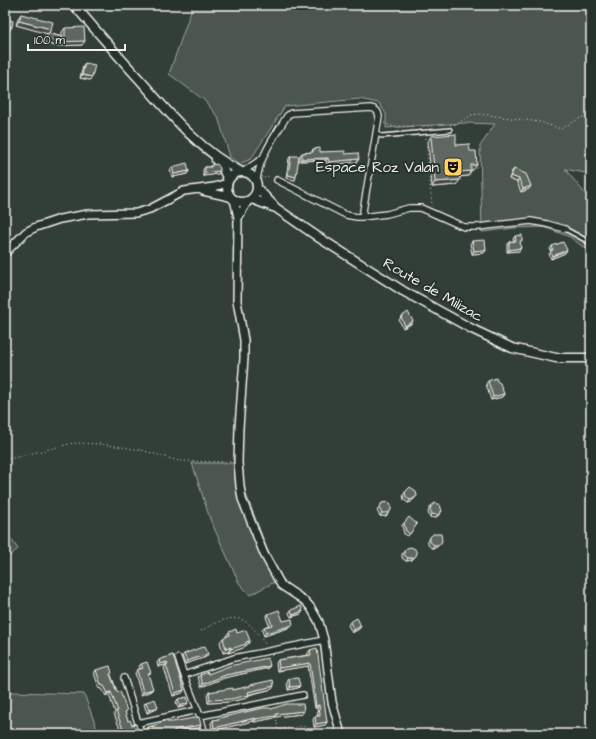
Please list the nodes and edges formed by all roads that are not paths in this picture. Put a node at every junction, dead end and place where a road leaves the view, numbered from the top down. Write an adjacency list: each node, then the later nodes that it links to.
1 (74, 5): 4 (main road)
2 (450, 130): 3 (lane)
3 (376, 134): 5 (street); 14 (street)
4 (211, 152): 6 (main road); 8 (main road)
5 (263, 158): 6 (street); 9 (street)
6 (242, 171): 8 (main road); 9 (main road)
7 (277, 180): 14 (street)
8 (227, 182): 10 (street); 11 (main road)
9 (257, 184): 12 (main road); 13 (main road, Route de Milizac)
10 (195, 190): 11 (street); 18 (street)
11 (232, 198): 12 (main road); 15 (street)
12 (250, 200): 13 (main road, Route de Milizac); 15 (street)
13 (276, 208): 19 (main road, Route de Milizac)
14 (362, 217): 16 (street)
15 (238, 218): 20 (street)
16 (565, 229): 17 (lane)
17 (591, 243)
18 (5, 253)
19 (591, 358)
20 (324, 640): 22 (street); 27 (street)
21 (178, 658): 22 (street)
22 (184, 675): 25 (street)
23 (124, 678): 26 (street)
24 (303, 696): 25 (street)
25 (199, 713): 26 (street); 29 (street)
26 (138, 723): 28 (street)
27 (341, 733)
28 (141, 734)
29 (205, 734)

